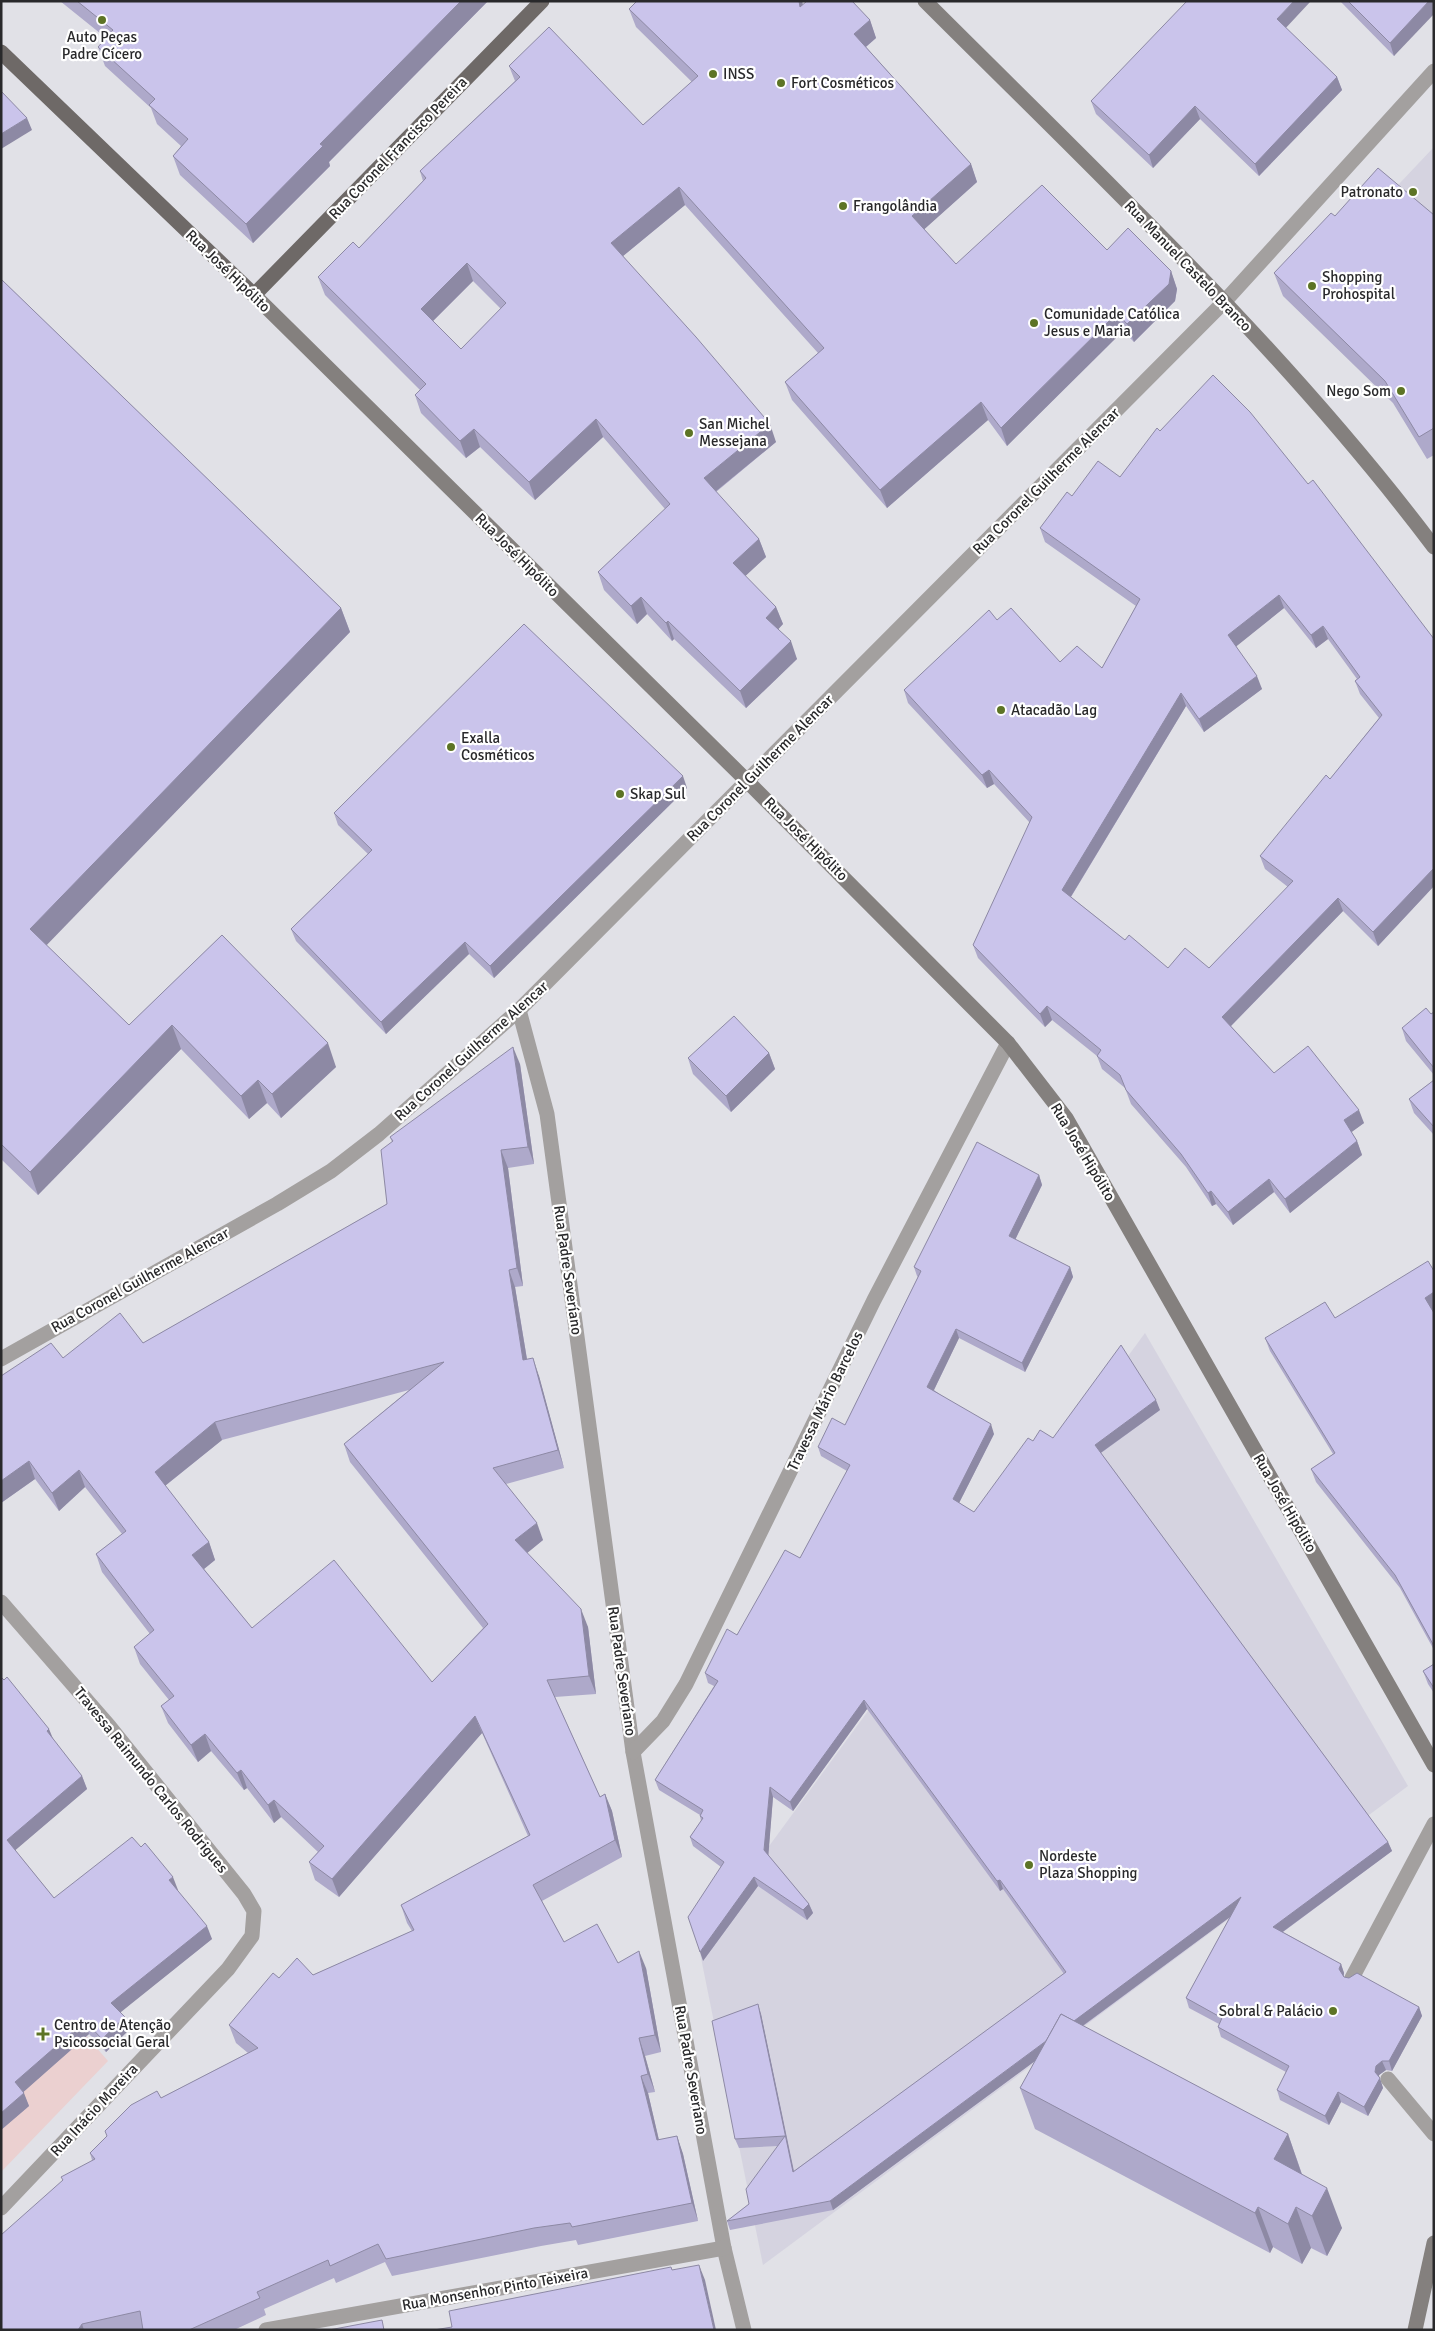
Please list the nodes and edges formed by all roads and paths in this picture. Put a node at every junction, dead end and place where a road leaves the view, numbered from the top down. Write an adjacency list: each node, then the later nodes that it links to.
1 (542, 1): 5 (main road, Rua Coronel Francisco Pereira)
2 (925, 1): 6 (main road, Rua Manuel Castelo Branco)
3 (1, 52): 5 (main road, Rua José Hipólito)
4 (1434, 71): 6 (street, Rua Coronel Guilherme Alencar)
5 (254, 295): 8 (main road, Rua José Hipólito)
6 (1225, 301): 7 (main road, Rua Manuel Castelo Branco); 8 (street, Rua Coronel Guilherme Alencar)
7 (1434, 548)
8 (747, 781): 9 (street, Rua Coronel Guilherme Alencar); 10 (main road, Rua José Hipólito)
9 (519, 1010): 11 (street, Rua Coronel Guilherme Alencar); 13 (street, Rua Padre Severíano)
10 (1008, 1043): 13 (street, Travessa Mário Barcelos); 14 (main road, Rua José Hipólito)
11 (1, 1358)
12 (1, 1602): 16 (street, Travessa Raimundo Carlos Rodrigues)
13 (633, 1752): 22 (street, Rua Padre Severíano)
14 (1434, 1765)
15 (1434, 1824): 17 (street)
16 (228, 1969): 20 (street, Rua Inácio Moreira)
17 (1352, 1978)
18 (1388, 2079): 19 (street)
19 (1434, 2134)
20 (1, 2208)
21 (1434, 2243): 25 (main road)
22 (724, 2248): 23 (street, Rua Monsenhor Pinto Teixeira); 24 (street, Rua Padre Severíano)
23 (266, 2330)
24 (744, 2330)
25 (1415, 2330)

